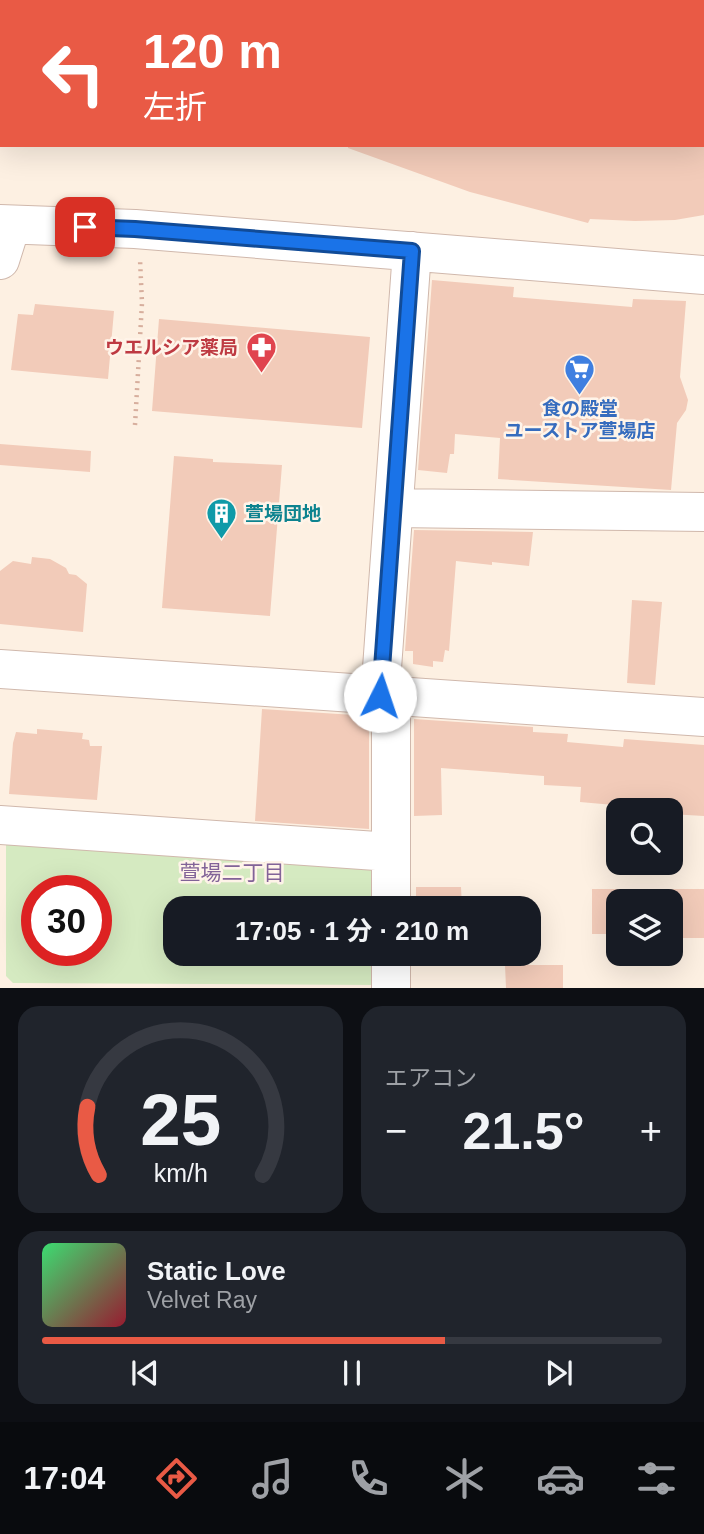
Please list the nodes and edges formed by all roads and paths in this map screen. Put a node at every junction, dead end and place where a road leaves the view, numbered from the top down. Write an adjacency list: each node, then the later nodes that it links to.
1 (4, 236): 2 (street)
2 (412, 251): 4 (street); 6 (street)
3 (139, 252): 5 (path)
4 (704, 275)
5 (135, 425)
6 (394, 508): 7 (street); 9 (street)
7 (704, 512)
8 (0, 669): 9 (street)
9 (386, 697): 10 (street); 12 (street)
10 (704, 717)
11 (0, 825): 12 (street)
12 (391, 852): 13 (street)
13 (391, 896)
14 (391, 966): 15 (street)
15 (391, 988)

